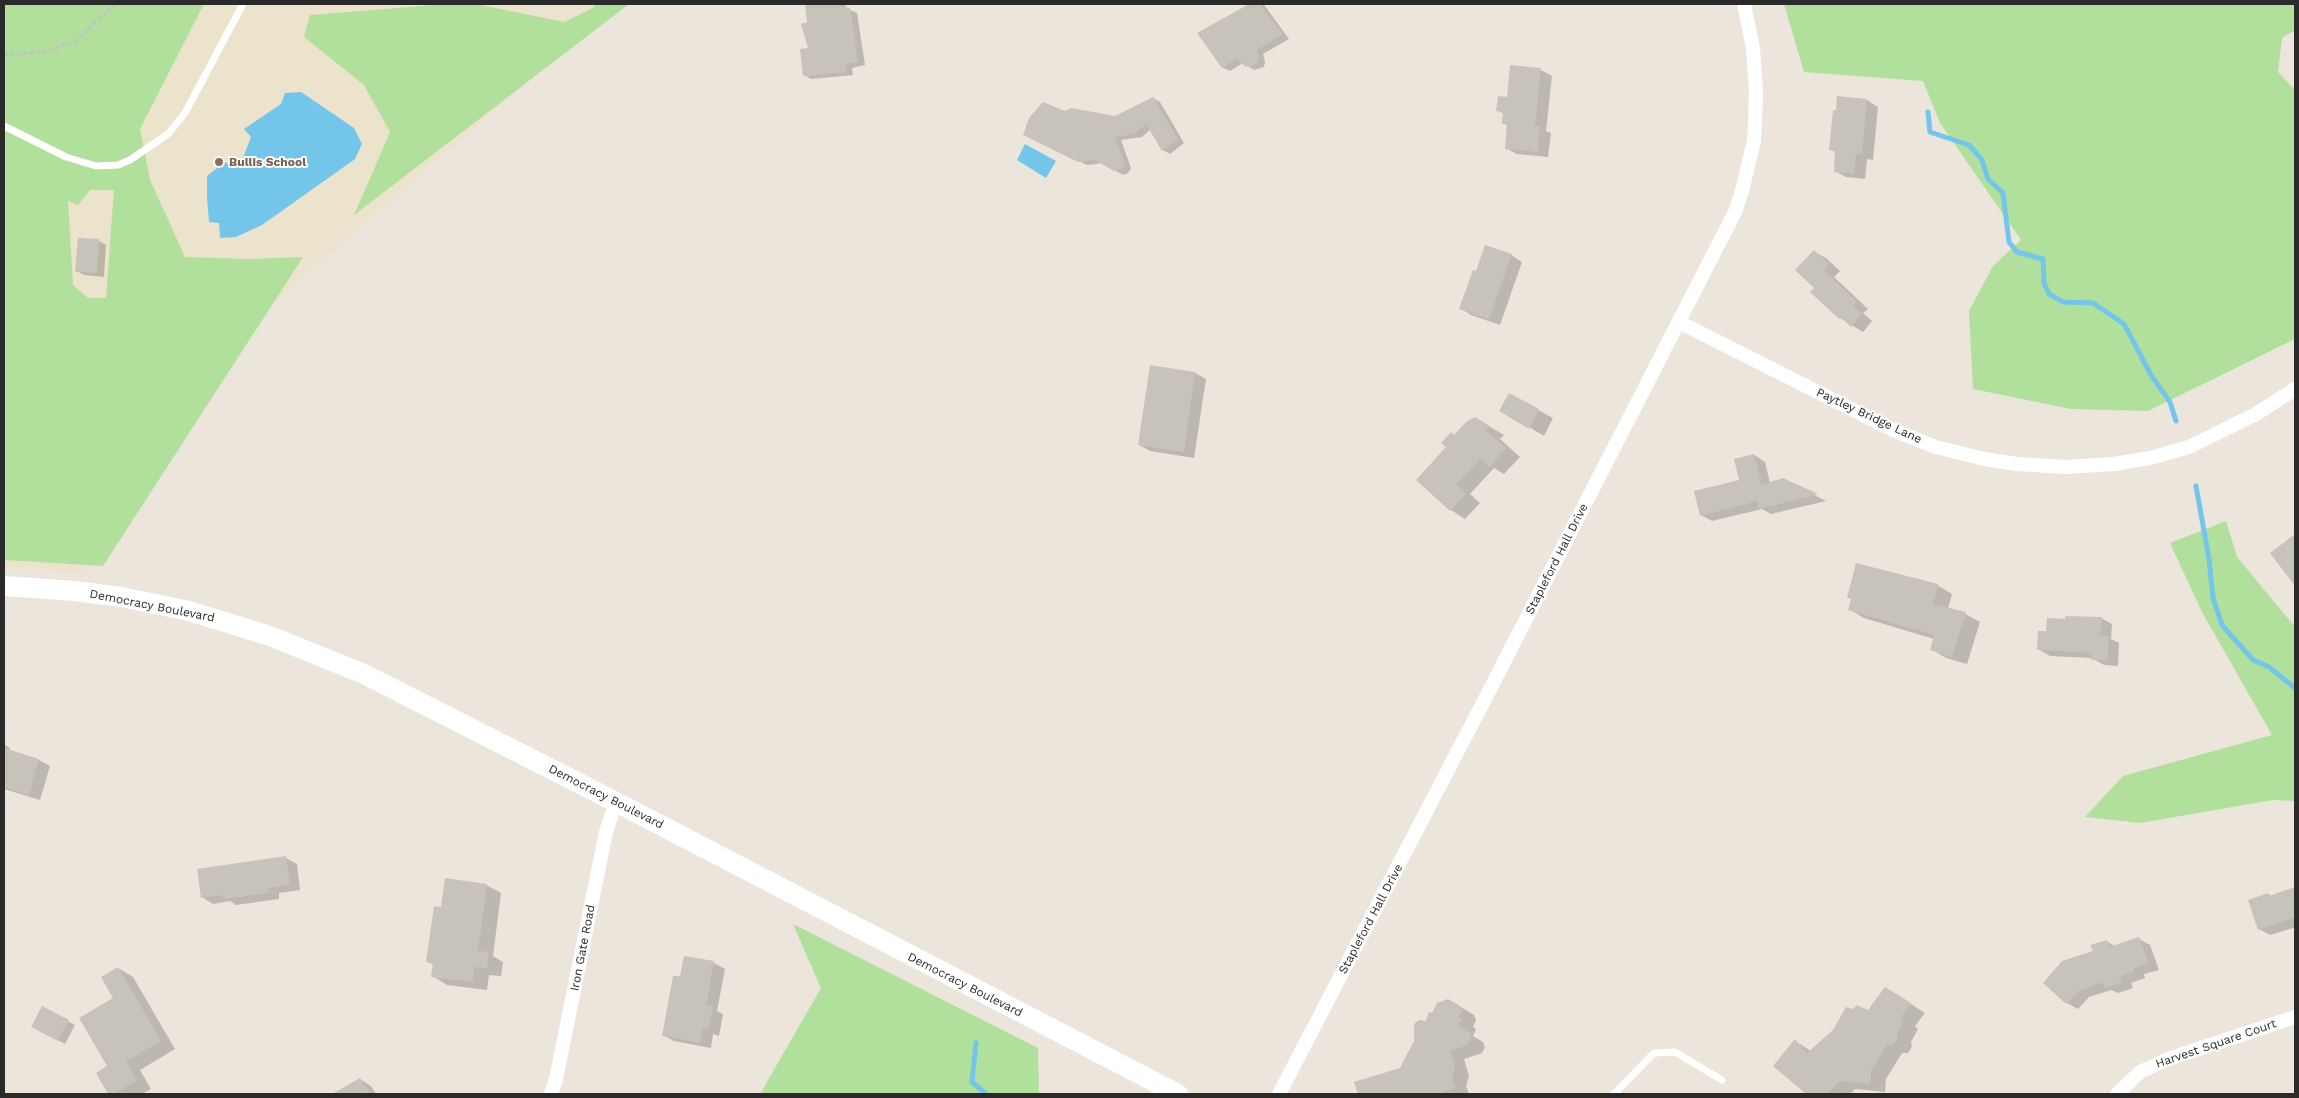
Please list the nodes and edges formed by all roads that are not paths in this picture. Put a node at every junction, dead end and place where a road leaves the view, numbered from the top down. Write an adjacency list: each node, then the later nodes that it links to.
1 (243, 4): 3 (lane)
2 (1744, 4): 4 (street, Stapleford Hall Drive)
3 (4, 126)
4 (1680, 322): 5 (street, Paytley Bridge Lane); 12 (street, Stapleford Hall Drive)
5 (2295, 389)
6 (4, 586): 7 (main road, Democracy Boulevard)
7 (616, 802): 10 (street, Iron Gate Road); 11 (main road, Democracy Boulevard)
8 (2295, 1018): 14 (street, Harvest Square Court)
9 (1722, 1080): 13 (lane)
10 (551, 1094)
11 (1178, 1094)
12 (1279, 1094)
13 (1614, 1094)
14 (2117, 1094)

